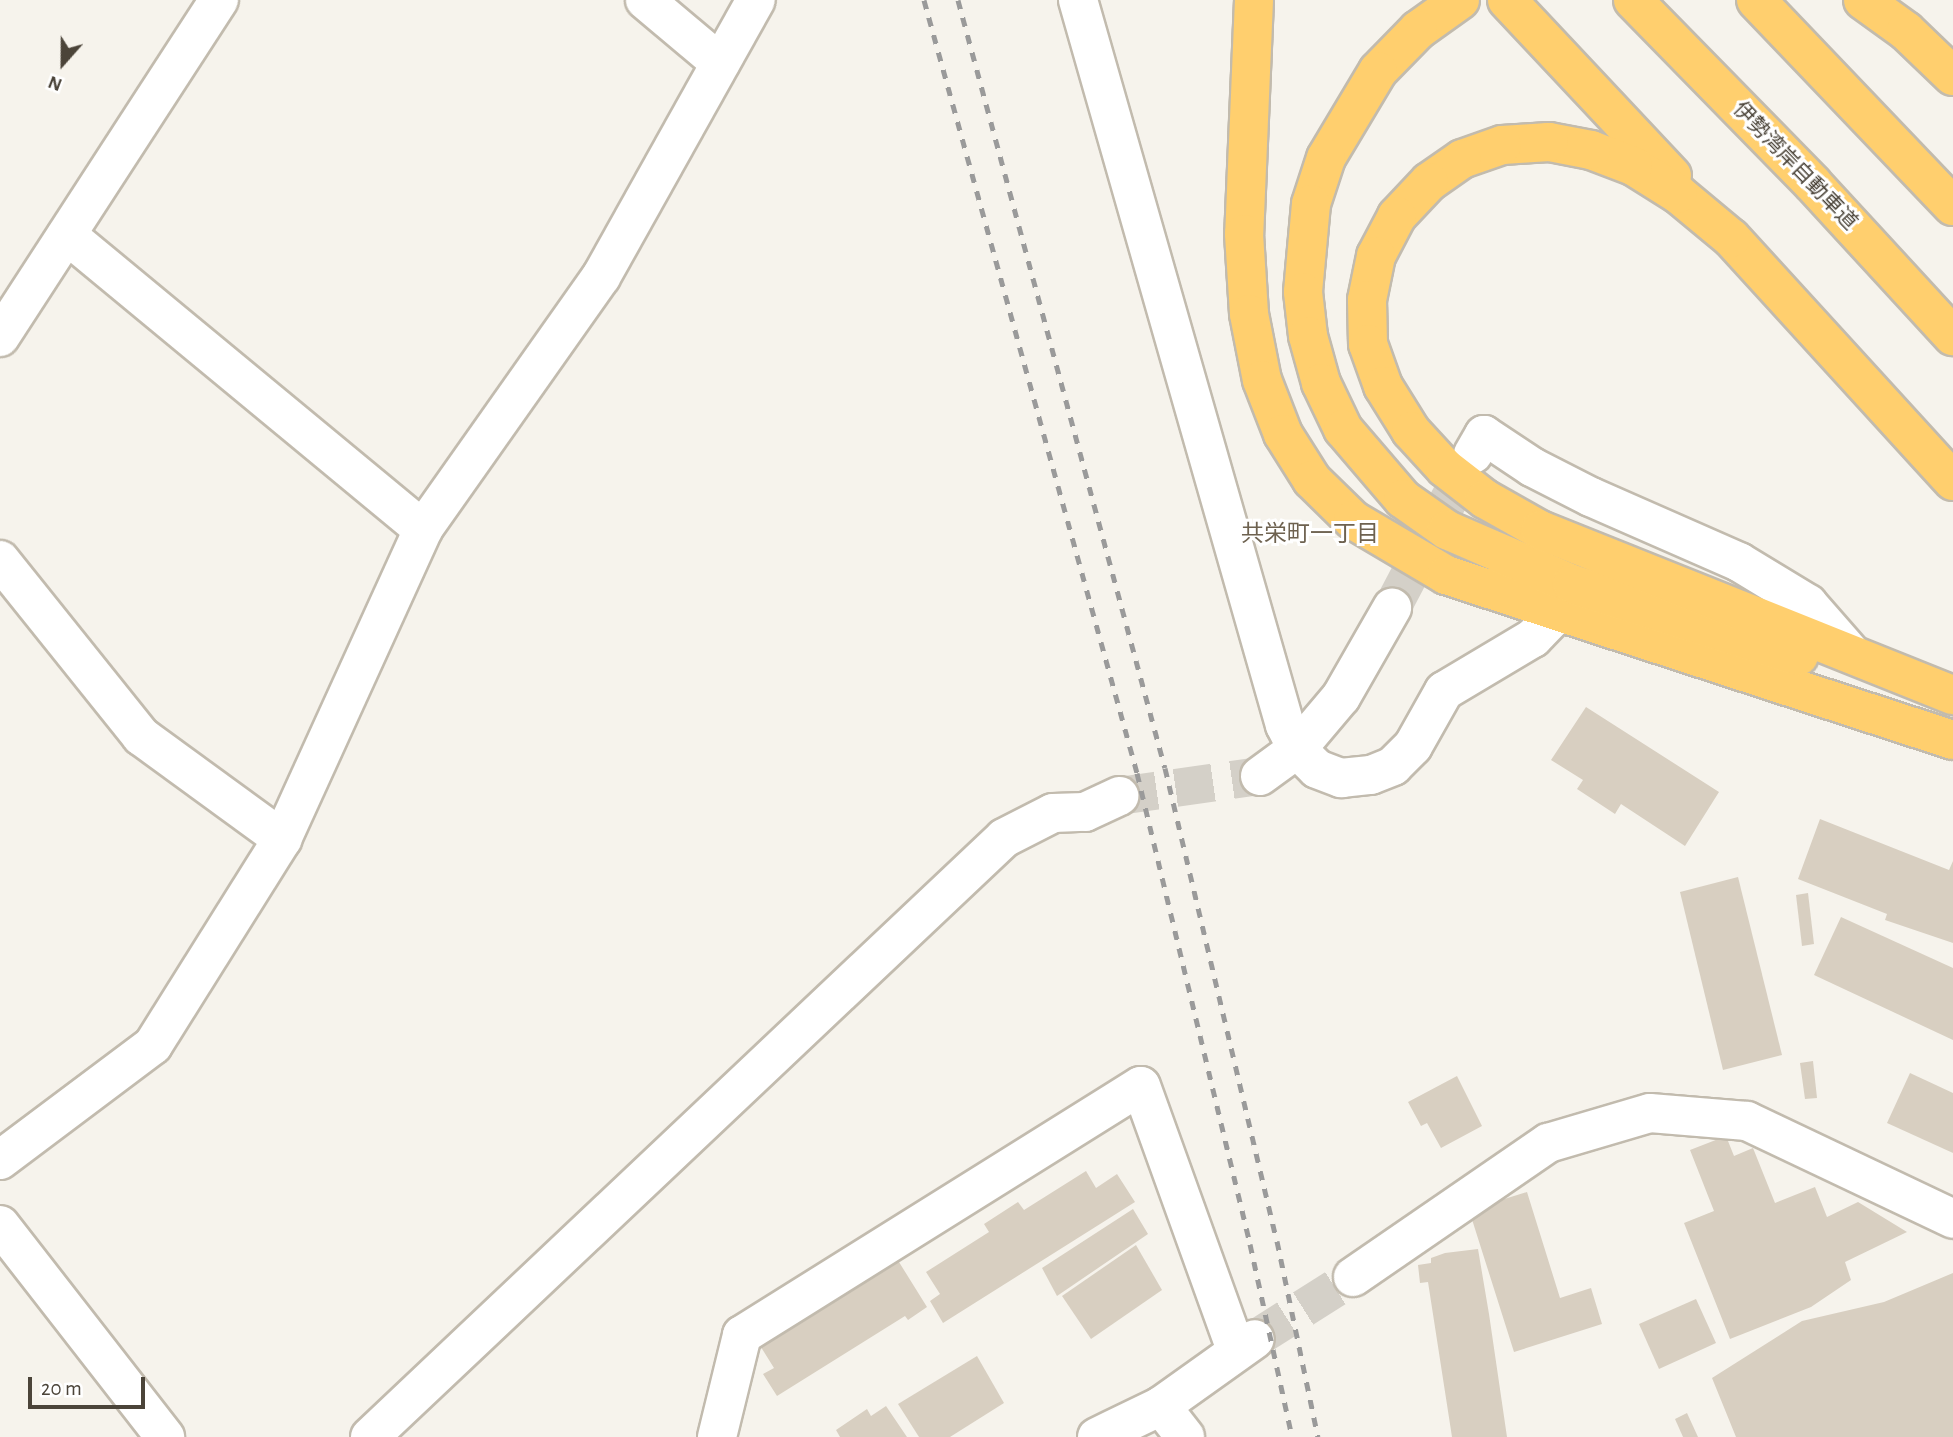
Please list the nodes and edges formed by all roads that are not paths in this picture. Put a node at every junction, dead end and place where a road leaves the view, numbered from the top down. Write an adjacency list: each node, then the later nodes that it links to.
1 (219, 0): 14 (street)
2 (645, 0): 11 (street)
3 (756, 0): 11 (street)
4 (1078, 0): 27 (street)
5 (1254, 0): 23 (highway)
6 (1460, 0): 25 (highway)
7 (1507, 0): 15 (highway)
8 (1633, 0): 16 (highway, 伊勢湾岸自動車道)
9 (1756, 0): 13 (highway)
10 (1864, 1): 12 (highway)
11 (720, 63): 20 (street)
12 (1953, 76)
13 (1953, 206)
14 (67, 235): 17 (street); 20 (street)
15 (1731, 238): 19 (highway); 24 (highway)
16 (1953, 336)
17 (0, 337)
18 (1478, 444): 24 (street)
19 (1953, 481)
20 (423, 529): 30 (street)
21 (0, 560): 30 (street)
22 (1392, 608): 27 (street)
23 (1556, 614): 26 (highway); 27 (street)
24 (1850, 652): 25 (highway)
25 (1953, 697)
26 (1953, 740)
27 (1297, 749): 28 (street)
28 (1260, 776)
29 (1119, 796): 37 (street)
30 (282, 839): 31 (street)
31 (0, 1160)
32 (1953, 1219): 34 (street)
33 (0, 1225): 36 (street)
34 (1353, 1277)
35 (1161, 1406): 38 (street); 39 (street); 40 (street)
36 (165, 1437)
37 (370, 1437)
38 (717, 1437)
39 (1097, 1437)
40 (1185, 1437)

